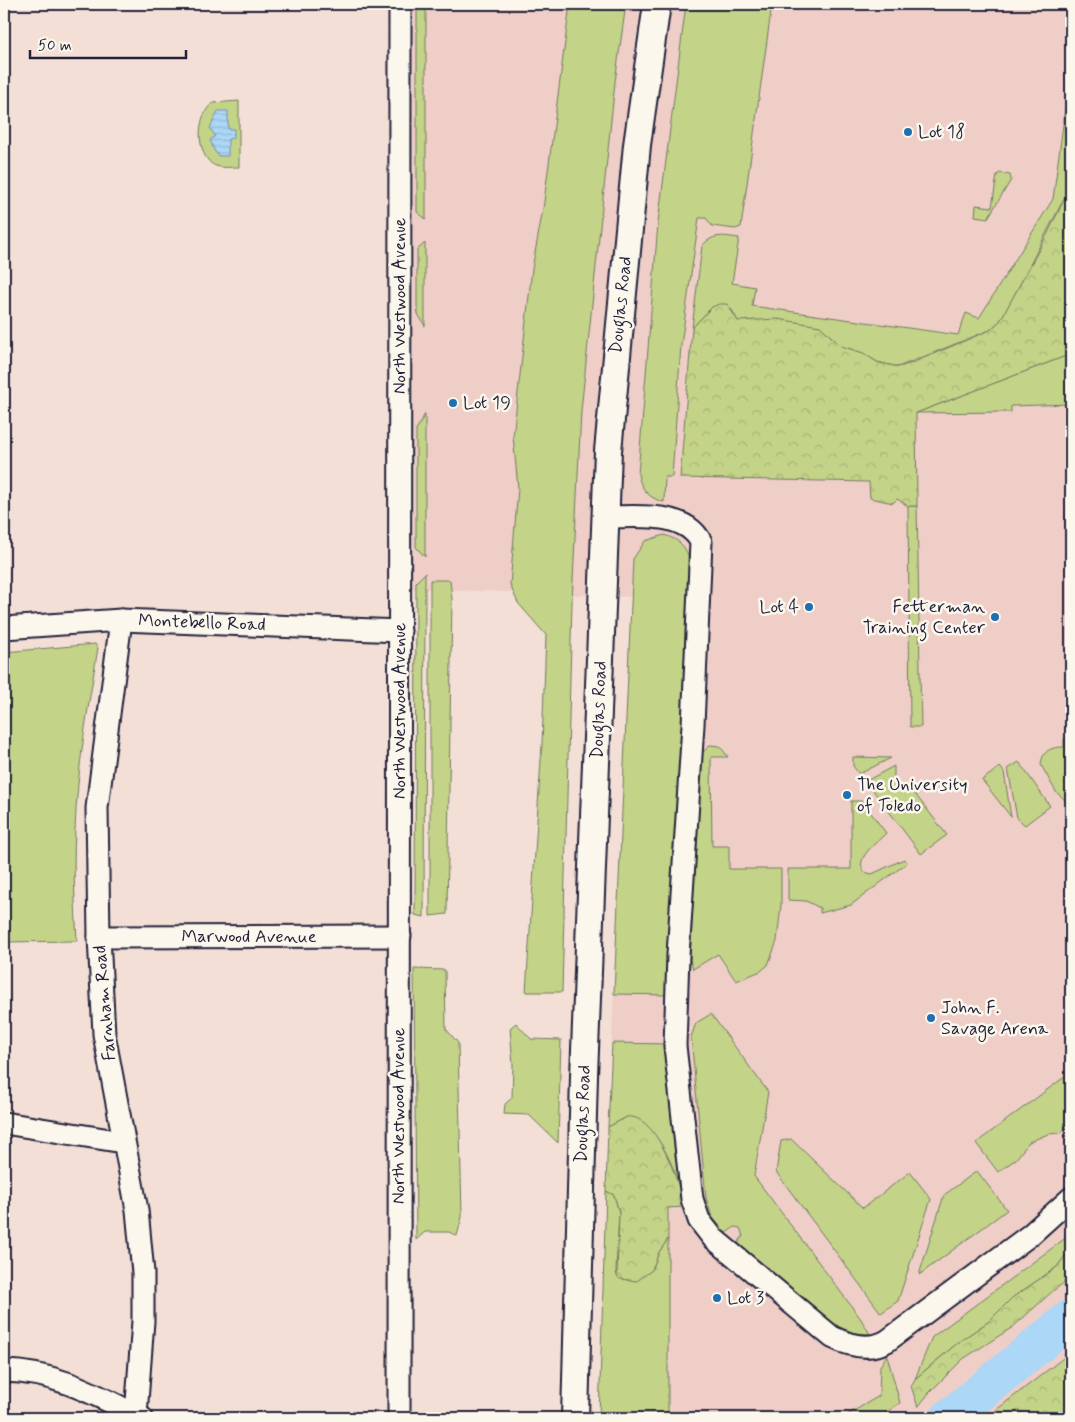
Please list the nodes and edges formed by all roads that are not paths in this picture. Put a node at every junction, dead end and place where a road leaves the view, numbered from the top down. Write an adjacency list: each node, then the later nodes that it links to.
1 (400, 4): 6 (street, North Westwood Avenue)
2 (657, 4): 3 (street, Douglas Road)
3 (606, 517): 11 (street); 15 (street, Douglas Road)
4 (121, 620): 5 (street, Montebello Road); 6 (street, Montebello Road); 8 (street, Farnham Road)
5 (4, 628)
6 (400, 631): 7 (street, North Westwood Avenue)
7 (400, 936): 8 (street, Marwood Avenue); 14 (street, North Westwood Avenue)
8 (99, 937): 10 (street, Farnham Road)
9 (4, 1123): 10 (street)
10 (123, 1142): 13 (street, Farnham Road)
11 (1071, 1198)
12 (4, 1371): 13 (street)
13 (139, 1417)
14 (399, 1418)
15 (575, 1418)

